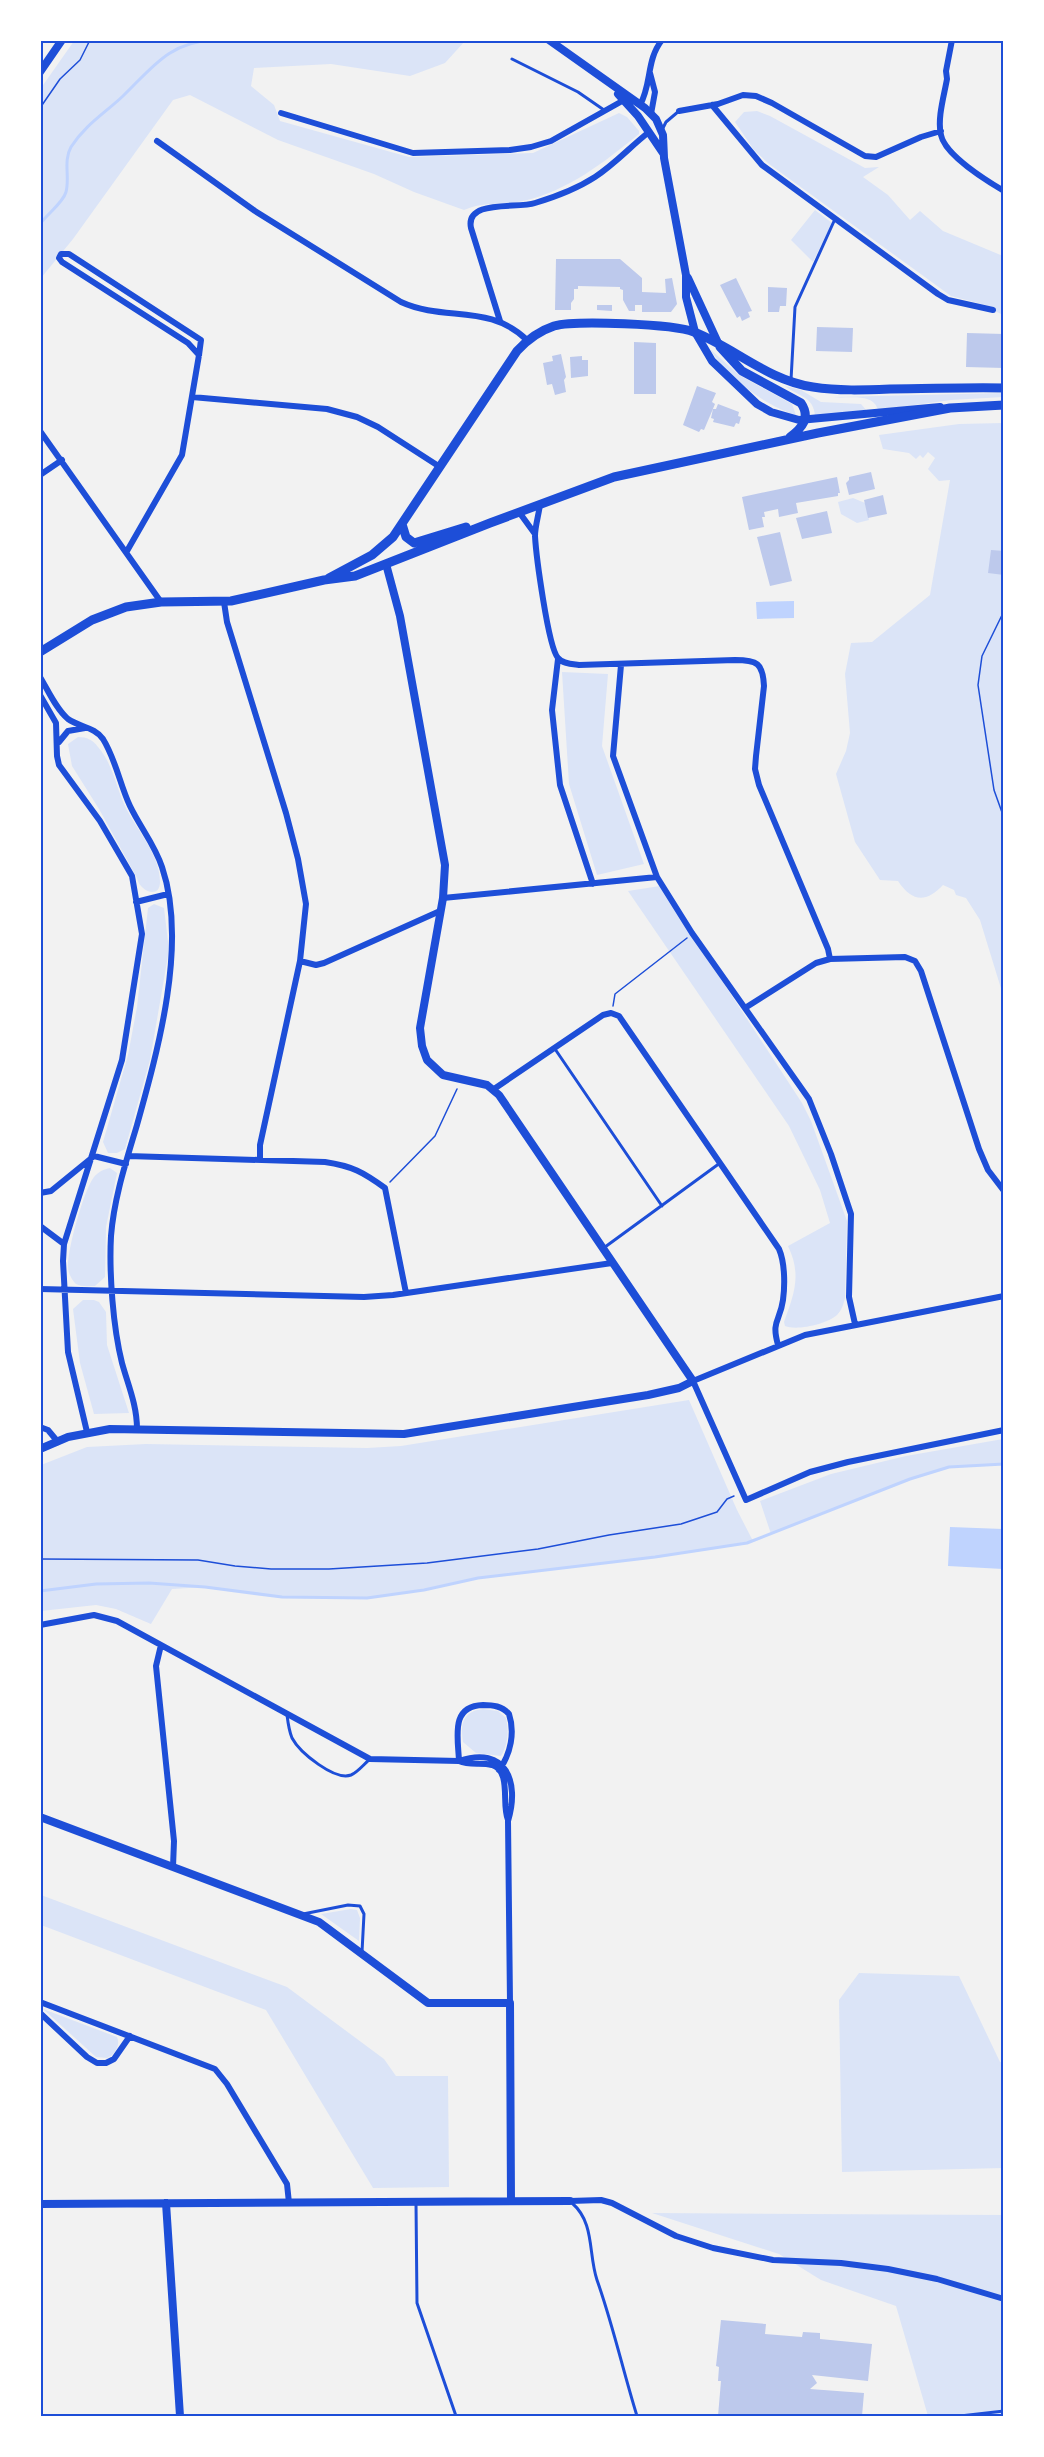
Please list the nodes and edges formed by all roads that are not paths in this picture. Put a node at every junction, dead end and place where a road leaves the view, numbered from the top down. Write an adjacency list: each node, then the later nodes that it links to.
1 (62, 40): 7 (street)
2 (549, 40): 8 (main road)
3 (662, 40): 6 (street)
4 (952, 40): 18 (street)
5 (512, 59): 12 (lane)
6 (650, 70): 10 (street); 15 (street)
7 (40, 72)
8 (607, 83): 9 (main road); 10 (main road)
9 (624, 100): 12 (street); 16 (main road)
10 (640, 105): 15 (main road); 16 (main road)
11 (712, 105): 13 (street); 18 (street); 23 (street)
12 (605, 111): 14 (street)
13 (679, 111): 17 (lane)
14 (281, 113)
15 (651, 114): 16 (main road); 17 (main road)
16 (642, 121): 19 (main road)
17 (661, 130): 19 (main road); 21 (main road)
18 (941, 131): 22 (street)
19 (649, 132): 21 (main road); 26 (street)
20 (157, 141): 26 (street)
21 (664, 158): 24 (main road)
22 (1004, 191)
23 (836, 218): 25 (street); 31 (lane)
24 (686, 275): 27 (main road); 29 (main road)
25 (993, 310)
26 (500, 321): 28 (street)
27 (695, 332): 28 (main road); 29 (main road); 36 (main road)
28 (527, 340): 40 (main road)
29 (719, 345): 31 (main road); 36 (main road)
30 (200, 354): 30 (street); 33 (street)
31 (790, 382): 32 (main road)
32 (1004, 388)
33 (192, 397): 40 (street); 48 (street)
34 (1004, 405): 35 (main road)
35 (965, 406): 36 (main road); 38 (main road)
36 (805, 421): 38 (main road)
37 (40, 431): 39 (street)
38 (786, 440): 42 (main road)
39 (62, 460): 41 (street); 48 (street)
40 (440, 467): 45 (main road)
41 (40, 475)
42 (540, 504): 43 (main road); 46 (street)
43 (519, 512): 44 (main road); 46 (street)
44 (489, 523): 45 (main road); 49 (main road)
45 (402, 524): 47 (main road)
46 (535, 534): 54 (street)
47 (380, 550): 49 (main road); 50 (main road)
48 (127, 551): 51 (street)
49 (386, 564): 50 (main road); 64 (street)
50 (324, 580): 52 (main road)
51 (161, 602): 52 (main road); 53 (main road)
52 (224, 602): 68 (street)
53 (40, 652)
54 (558, 658): 55 (street); 62 (street)
55 (621, 664): 61 (street); 67 (street)
56 (40, 677): 57 (street)
57 (51, 695): 58 (street); 59 (street)
58 (42, 697): 60 (street)
59 (94, 732): 60 (street); 63 (street)
60 (58, 748): 65 (street)
61 (657, 877): 62 (street); 69 (street)
62 (593, 884): 64 (street)
63 (168, 894): 65 (street); 73 (street)
64 (443, 898): 66 (street)
65 (136, 902): 72 (street)
66 (440, 911): 68 (street); 71 (street)
67 (830, 959): 69 (street); 77 (street)
68 (300, 961): 74 (street)
69 (745, 1008): 89 (street)
70 (555, 1049): 71 (street); 75 (street); 79 (lane)
71 (494, 1089): 82 (street)
72 (94, 1156): 76 (street); 78 (street); 81 (street)
73 (128, 1156): 74 (street); 76 (street)
74 (260, 1160): 87 (street)
75 (720, 1163): 79 (lane); 90 (street)
76 (126, 1164): 86 (street)
77 (1004, 1191)
78 (40, 1193)
79 (662, 1206): 82 (lane)
80 (40, 1226): 81 (street)
81 (64, 1244): 85 (street)
82 (603, 1248): 83 (street)
83 (612, 1263): 87 (street); 91 (street)
84 (40, 1289): 85 (street)
85 (64, 1289): 86 (street); 95 (street)
86 (113, 1291): 87 (street); 93 (street)
87 (406, 1293)
88 (1004, 1296): 89 (street)
89 (855, 1324): 90 (street)
90 (778, 1345): 91 (street)
91 (693, 1381): 93 (street); 94 (street)
92 (40, 1427): 96 (street)
93 (137, 1429): 95 (street)
94 (1004, 1430)
95 (87, 1432): 96 (street)
96 (58, 1442): 97 (street)
97 (40, 1449)
98 (40, 1625): 99 (street)
99 (161, 1645): 100 (street); 105 (street)
100 (286, 1714): 101 (street); 101 (lane)
101 (370, 1759): 102 (street)
102 (459, 1761): 103 (street); 103 (street)
103 (501, 1767): 109 (street)
104 (40, 1817): 105 (street)
105 (173, 1867): 106 (street)
106 (299, 1914): 107 (street); 107 (lane)
107 (362, 1954): 109 (street)
108 (40, 2002): 111 (street)
109 (510, 2002): 113 (street)
110 (40, 2013): 111 (street)
111 (130, 2036): 116 (street)
112 (570, 2200): 113 (street); 118 (street); 122 (lane)
113 (511, 2201): 114 (street)
114 (416, 2202): 116 (street); 121 (lane)
115 (166, 2203): 116 (street); 117 (street); 120 (street)
116 (289, 2203)
117 (40, 2204)
118 (1004, 2299)
119 (1004, 2411): 123 (lane)
120 (180, 2416)
121 (456, 2416)
122 (638, 2416)
123 (960, 2416)

